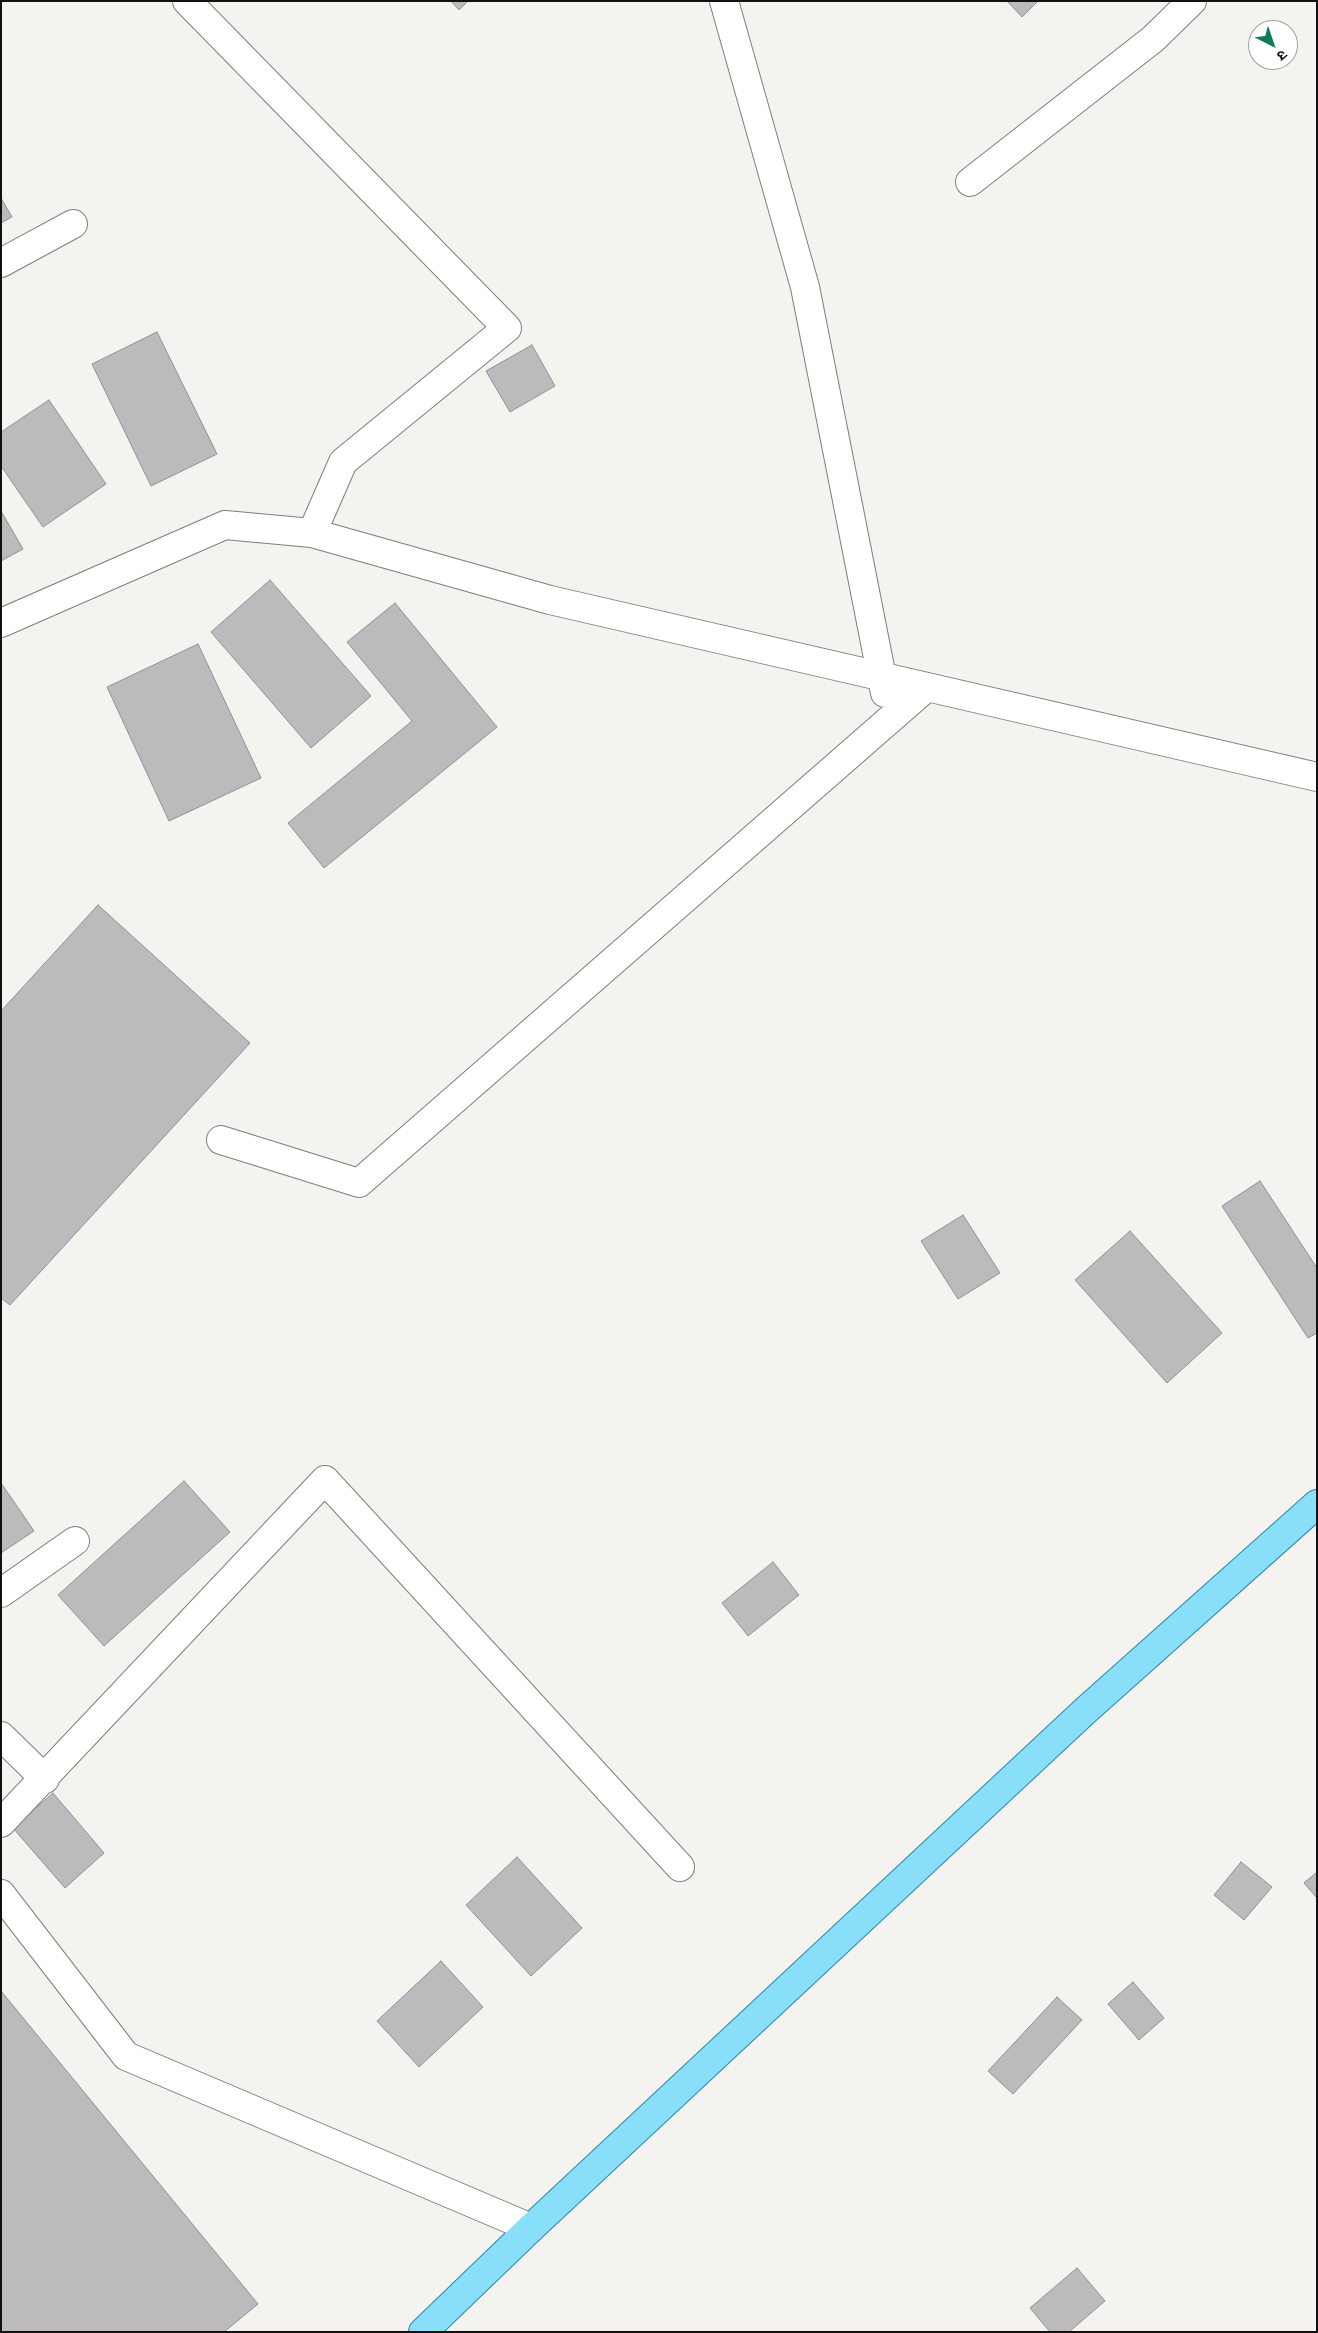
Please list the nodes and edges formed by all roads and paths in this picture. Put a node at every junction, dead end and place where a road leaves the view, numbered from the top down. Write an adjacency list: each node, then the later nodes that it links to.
1 (187, 1): 7 (street)
2 (724, 1): 9 (street)
3 (1192, 1): 4 (street)
4 (970, 182)
5 (73, 224): 6 (street)
6 (1, 263)
7 (312, 533): 8 (street); 9 (street)
8 (1, 623)
9 (882, 677): 10 (street); 11 (street)
10 (927, 688): 11 (street); 12 (street)
11 (890, 719): 13 (street)
12 (1317, 777)
13 (221, 1140)
14 (1317, 1504): 22 (main road)
15 (75, 1541): 16 (street)
16 (1, 1593)
17 (1, 1736): 18 (street)
18 (45, 1779): 19 (street); 20 (street)
19 (1, 1824)
20 (680, 1867)
21 (1, 1894): 22 (street)
22 (531, 2228): 23 (main road)
23 (423, 2332)

